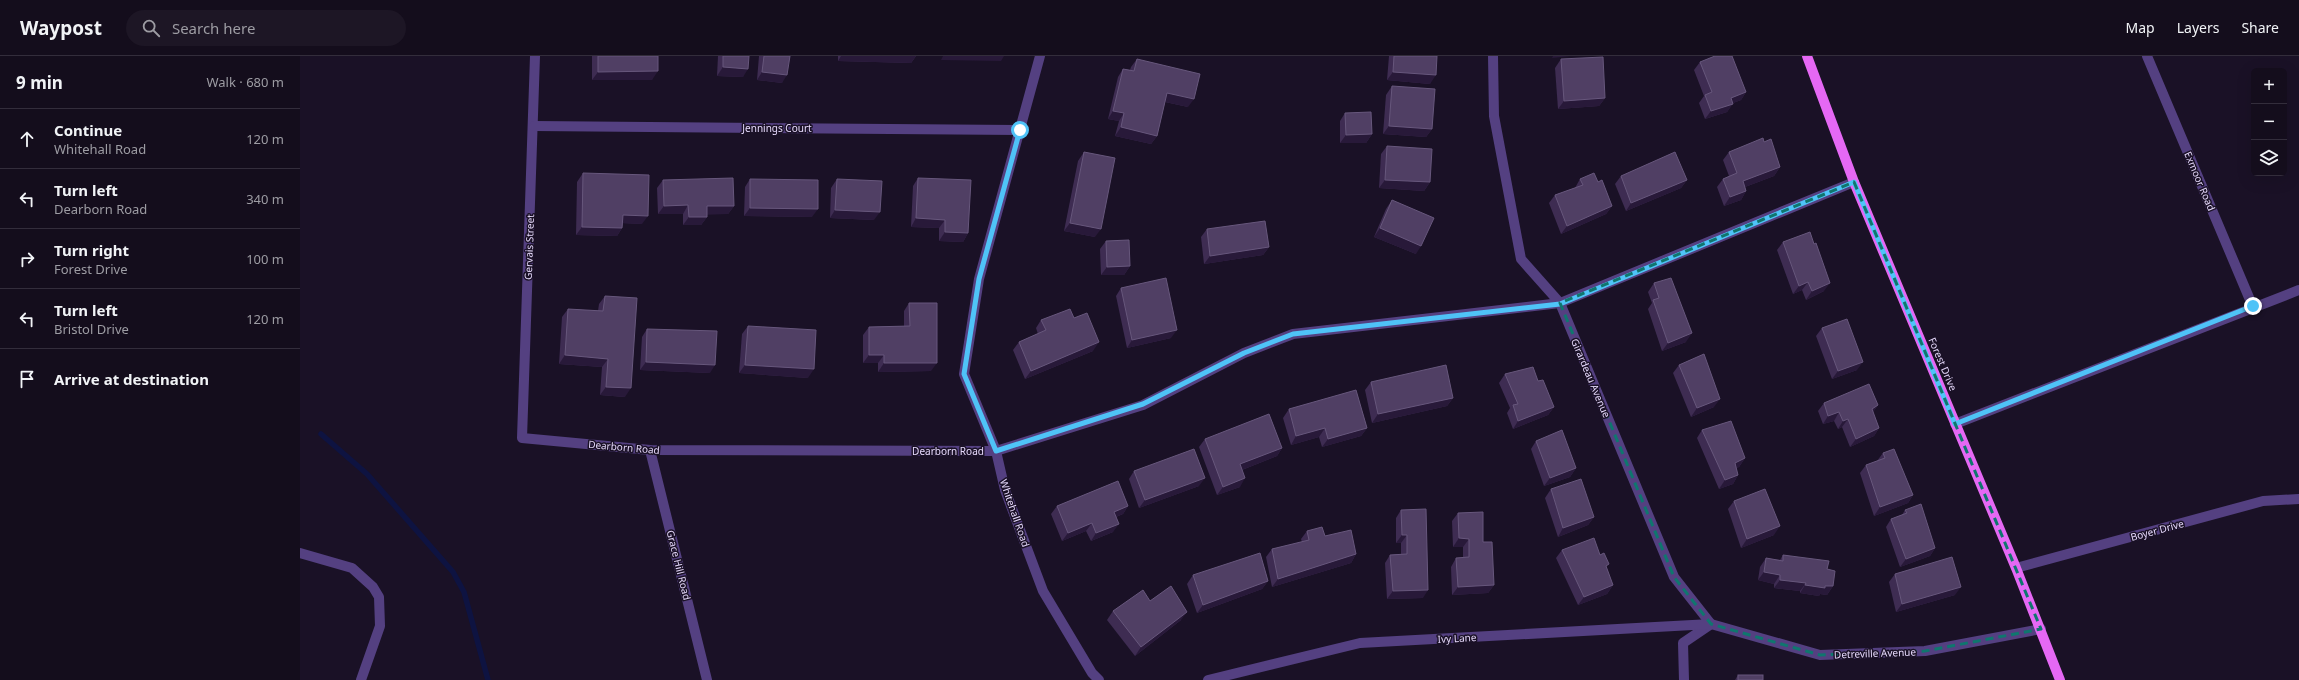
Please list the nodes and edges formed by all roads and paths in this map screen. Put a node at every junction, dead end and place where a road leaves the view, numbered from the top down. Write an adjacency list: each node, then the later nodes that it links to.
1 (535, 56): 6 (street, Gervais Street)
2 (1040, 56): 7 (street, Whitehall Road)
3 (1493, 56): 10 (street, Girardeau Avenue)
4 (1807, 56): 8 (main road, Forest Drive)
5 (2147, 56): 11 (street, Exmoor Road)
6 (534, 126): 7 (street, Jennings Court); 13 (street, Gervais Street)
7 (1020, 130): 15 (street, Whitehall Road)
8 (1854, 182): 10 (street, Dearborn Road); 12 (main road, Forest Drive)
9 (2299, 290): 11 (street)
10 (1560, 304): 15 (street, Dearborn Road); 19 (street, Girardeau Avenue)
11 (2253, 306): 12 (street)
12 (1955, 424): 18 (main road, Forest Drive)
13 (522, 438): 14 (street, Dearborn Road)
14 (650, 450): 15 (street, Dearborn Road); 22 (street, Grace Hill Road)
15 (996, 451): 23 (street, Whitehall Road)
16 (2299, 499): 18 (street, Boyer Drive)
17 (300, 553): 21 (street)
18 (2016, 568): 20 (main road, Forest Drive)
19 (1711, 624): 20 (street, Detreville Avenue); 24 (street, Ivy Lane); 25 (street)
20 (2041, 629): 26 (main road, Forest Drive)
21 (361, 680)
22 (707, 680)
23 (1099, 680)
24 (1208, 680)
25 (1684, 680)
26 (2060, 680)

